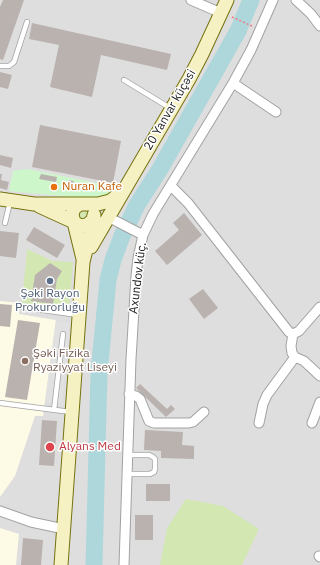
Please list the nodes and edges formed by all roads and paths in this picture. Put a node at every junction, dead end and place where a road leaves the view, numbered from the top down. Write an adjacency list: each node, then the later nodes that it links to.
1 (191, 0): 5 (street)
2 (227, 0): 5 (main road, 20 Yanvar küçəsi)
3 (273, 0): 11 (street, Axundov küç.)
4 (296, 0): 8 (street)
5 (227, 15): 7 (path); 12 (main road, 20 Yanvar küçəsi)
6 (27, 22): 9 (lane)
7 (251, 25)
8 (320, 26)
9 (0, 66)
10 (124, 80): 12 (lane)
11 (233, 83): 13 (street); 14 (street, Axundov küç.)
12 (172, 109): 15 (main road, 20 Yanvar küçəsi)
13 (276, 112)
14 (171, 186): 23 (street, Axundov küç.); 29 (street)
15 (123, 192): 18 (main road); 19 (main road, 20 Yanvar küçəsi)
16 (5, 200): 17 (main road); 22 (lane)
17 (34, 204): 18 (main road); 20 (main road)
18 (85, 204): 19 (main road); 20 (main road); 21 (main road)
19 (111, 219): 21 (main road); 23 (street); 24 (main road, 20 Yanvar küçəsi)
20 (74, 222): 21 (main road); 24 (main road)
21 (91, 222): 24 (main road)
22 (5, 223)
23 (143, 235): 32 (street, Axundov küç.)
24 (83, 262): 27 (main road)
25 (22, 307): 27 (lane)
26 (320, 308): 29 (street)
27 (79, 315): 36 (main road)
28 (63, 334): 35 (lane)
29 (293, 334): 30 (street)
30 (295, 357): 31 (street); 38 (street)
31 (320, 376)
32 (130, 394): 37 (street); 40 (street, Axundov küç.)
33 (0, 402): 35 (lane)
34 (320, 402): 39 (street)
35 (54, 410): 36 (lane)
36 (72, 412): 43 (main road)
37 (204, 412)
38 (259, 422)
39 (312, 423)
40 (127, 455): 41 (street, Axundov küç.); 41 (lane)
41 (127, 474): 45 (street, Axundov küç.)
42 (0, 511): 43 (street)
43 (64, 530): 44 (main road)
44 (61, 565)
45 (124, 565)

